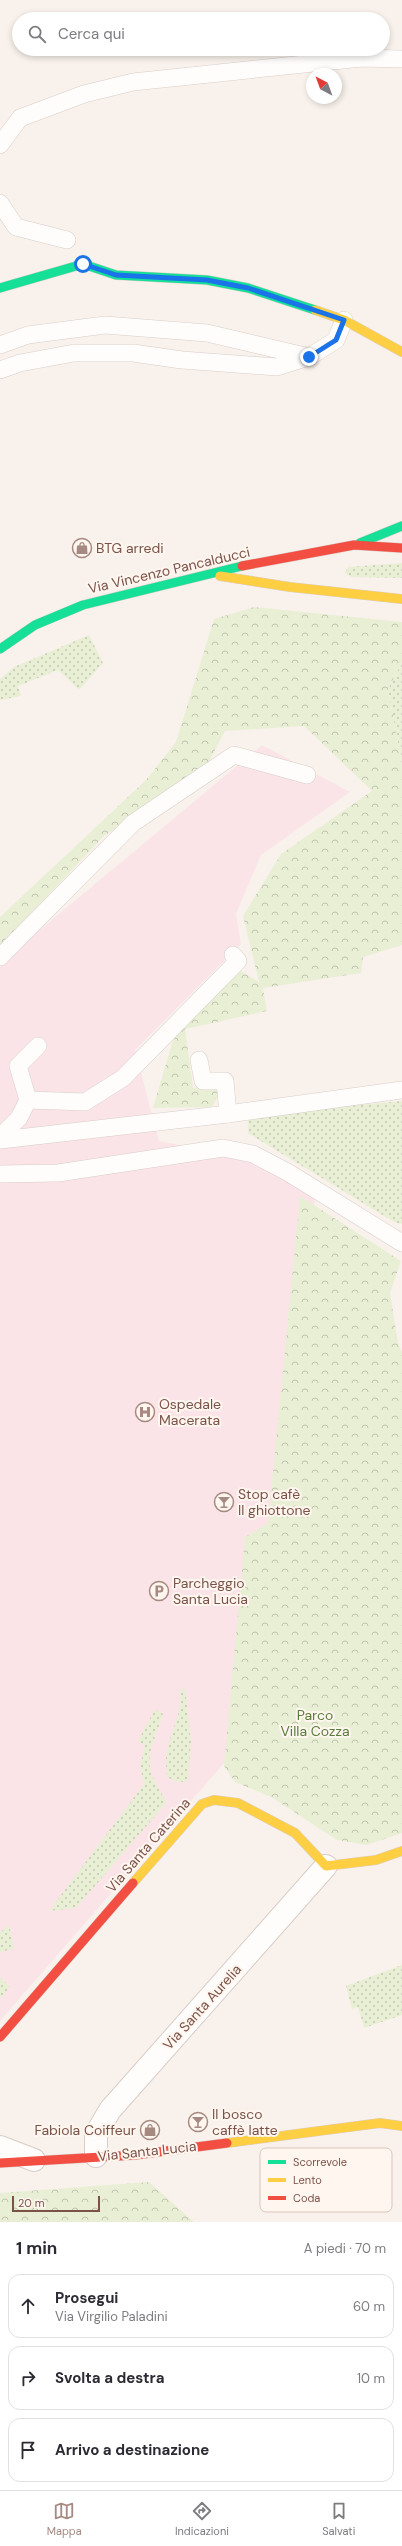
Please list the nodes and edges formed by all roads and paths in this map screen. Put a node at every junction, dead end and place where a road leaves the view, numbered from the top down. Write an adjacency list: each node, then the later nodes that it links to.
1 (402, 59): 2 (lane)
2 (0, 145)
3 (0, 203): 4 (lane)
4 (67, 240)
5 (0, 288): 6 (street)
6 (344, 320): 8 (street); 9 (lane)
7 (0, 345): 9 (lane)
8 (402, 352)
9 (309, 357): 10 (lane)
10 (0, 370)
11 (402, 526): 12 (street, Via Vincenzo Pancalducci)
12 (354, 545): 13 (street, Via Vincenzo Pancalducci); 14 (street, Via Vincenzo Pancalducci)
13 (402, 548)
14 (209, 575): 15 (street); 16 (street, Via Vincenzo Pancalducci)
15 (402, 599)
16 (0, 648)
17 (307, 775): 19 (lane)
18 (233, 955): 23 (lane)
19 (0, 956)
20 (38, 1046): 23 (lane)
21 (199, 1060): 24 (lane)
22 (402, 1090): 24 (lane)
23 (28, 1100): 25 (lane)
24 (228, 1114): 25 (lane)
25 (0, 1139)
26 (0, 1174): 27 (lane)
27 (402, 1243)
28 (402, 1851): 29 (street)
29 (326, 1866): 30 (street, Via Santa Caterina); 33 (street, Via Santa Aurelia)
30 (0, 2037)
31 (402, 2126): 33 (street, Via Santa Lucia)
32 (0, 2147): 34 (street, Via Santa Lucia)
33 (96, 2156): 34 (street, Via Santa Lucia)
34 (34, 2160): 35 (street, Via Santa Lucia)
35 (0, 2163)

